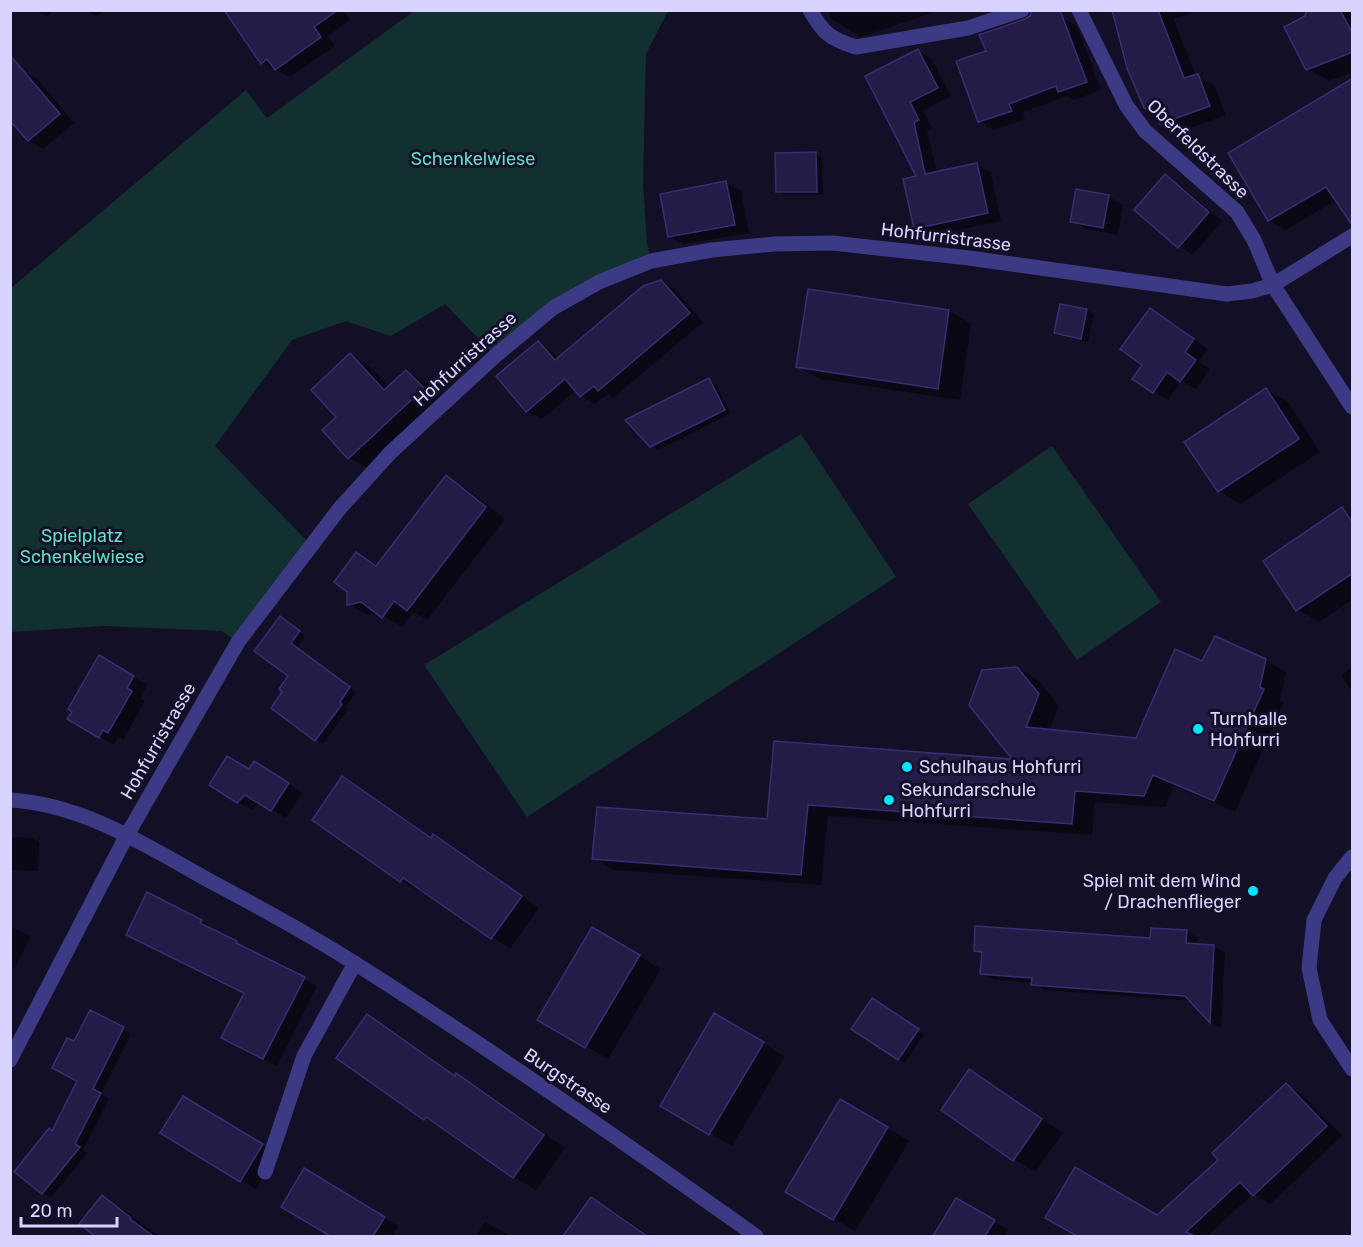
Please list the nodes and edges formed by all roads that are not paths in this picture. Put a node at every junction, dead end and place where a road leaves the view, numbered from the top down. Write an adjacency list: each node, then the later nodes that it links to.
1 (810, 10): 2 (street)
2 (1022, 10)
3 (1079, 10): 5 (street, Oberfeldstrasse)
4 (1353, 236): 5 (street)
5 (1273, 285): 6 (street, Oberfeldstrasse); 8 (street, Hohfurristrasse)
6 (1353, 407)
7 (10, 800): 8 (street, Burgstrasse)
8 (127, 835): 10 (street, Burgstrasse); 11 (street, Hohfurristrasse)
9 (1353, 857): 12 (street)
10 (355, 963): 13 (street); 14 (street, Burgstrasse)
11 (10, 1060)
12 (1353, 1069)
13 (265, 1172)
14 (756, 1236)

